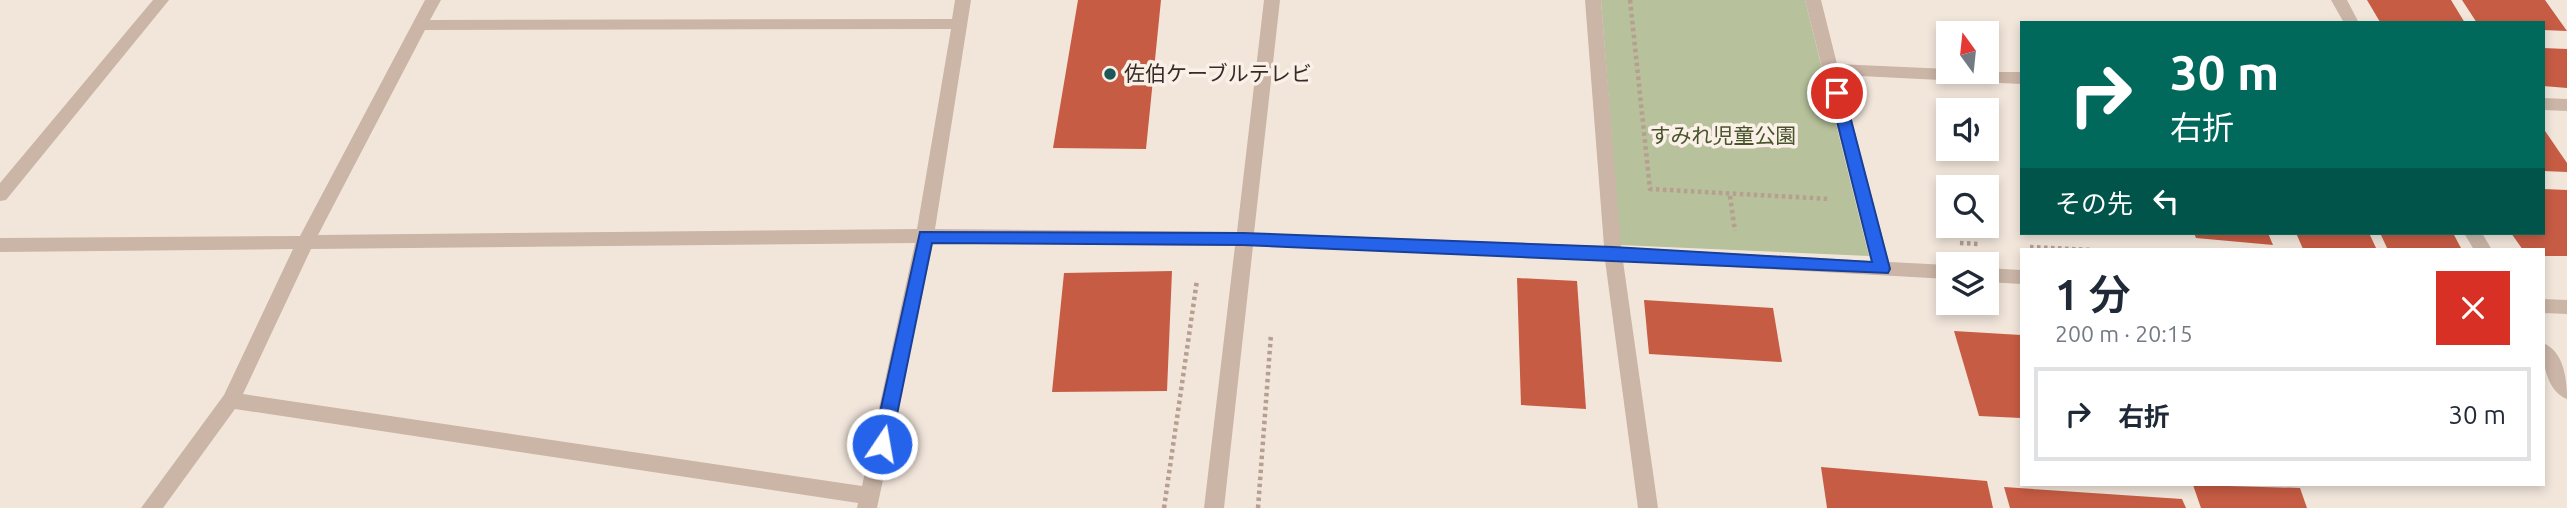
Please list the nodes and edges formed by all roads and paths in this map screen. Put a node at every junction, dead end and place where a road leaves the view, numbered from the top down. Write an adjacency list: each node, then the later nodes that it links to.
1 (162, 0): 17 (street)
2 (433, 0): 11 (street)
3 (962, 0): 10 (street)
4 (1272, 0): 21 (street)
5 (1593, 0): 24 (street)
6 (1629, 0): 18 (path)
7 (1813, 0): 12 (street)
8 (2339, 0): 9 (street)
9 (2351, 21)
10 (959, 24): 11 (street); 20 (street)
11 (421, 25): 22 (street)
12 (1831, 69): 13 (street); 25 (street)
13 (2020, 78)
14 (2545, 104): 15 (street)
15 (2567, 106)
16 (1829, 186): 18 (path)
17 (0, 195)
18 (1730, 196): 19 (path)
19 (1735, 232)
20 (925, 236): 21 (street); 22 (street); 36 (street)
21 (1243, 239): 24 (street); 39 (street)
22 (305, 243): 23 (street); 35 (street)
23 (0, 245)
24 (1613, 254): 25 (street); 41 (street)
25 (1882, 269): 26 (street)
26 (1936, 271)
27 (1999, 276): 28 (street)
28 (2020, 277)
29 (1197, 280): 38 (path)
30 (2545, 306): 31 (street)
31 (2567, 307)
32 (1272, 330): 40 (path)
33 (2545, 354): 34 (street)
34 (2567, 391)
35 (231, 400): 36 (street); 37 (street)
36 (869, 502)
37 (151, 508)
38 (1164, 508)
39 (1214, 508)
40 (1258, 508)
41 (1648, 508)

